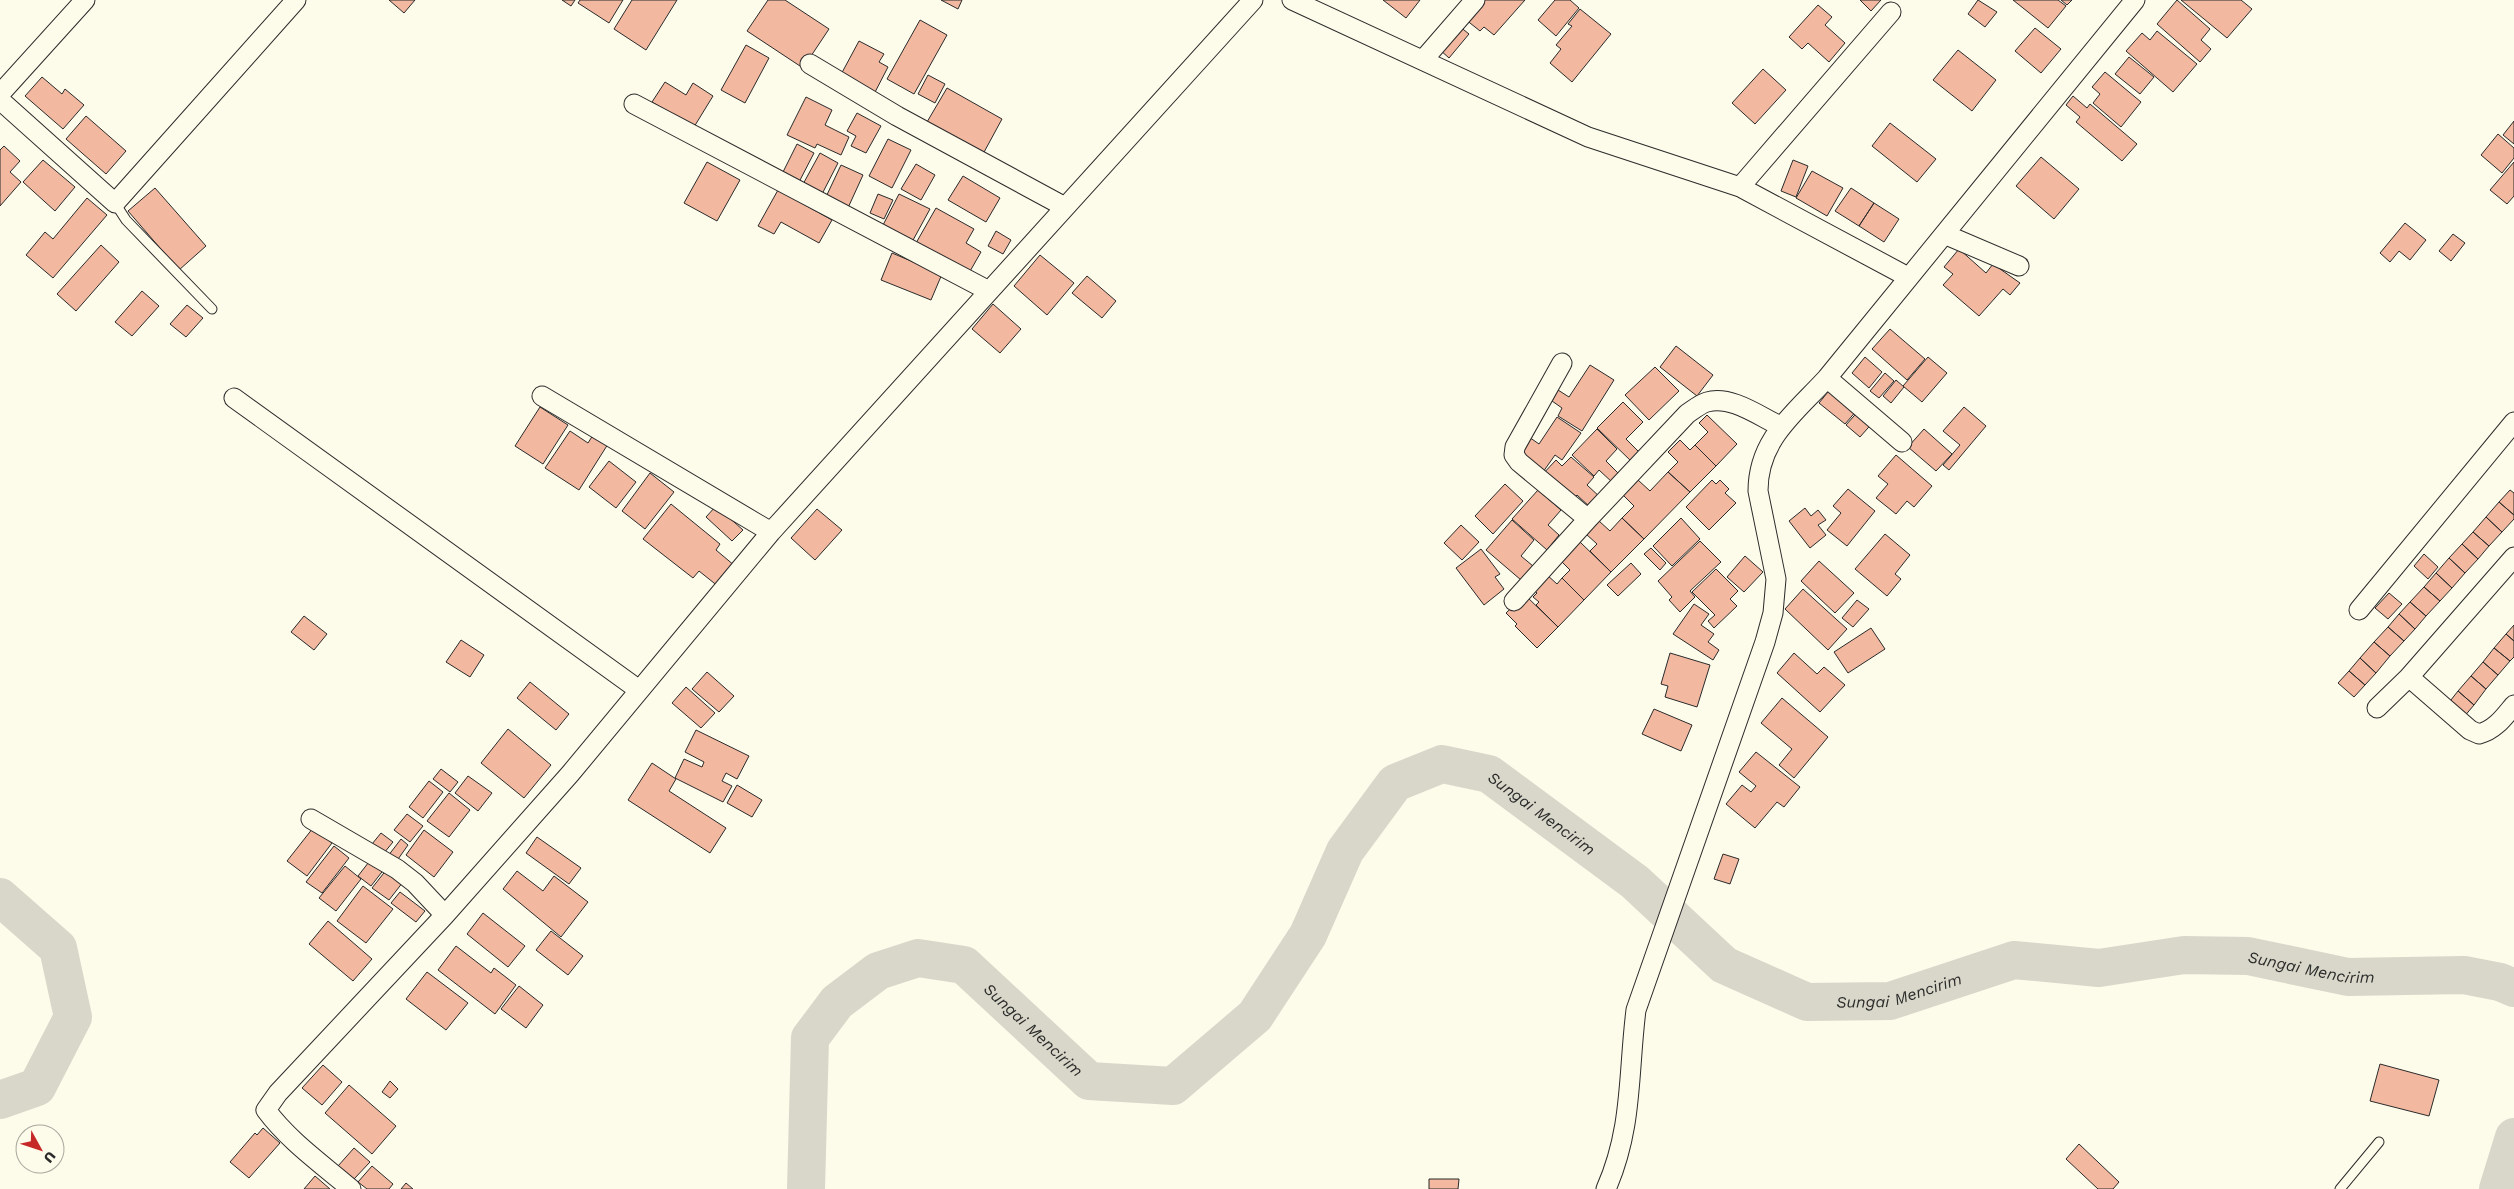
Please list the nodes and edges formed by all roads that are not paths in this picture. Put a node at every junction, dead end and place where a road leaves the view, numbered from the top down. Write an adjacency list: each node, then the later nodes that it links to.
1 (85, 0): 10 (street)
2 (296, 0): 13 (street)
3 (1253, 0): 14 (street)
4 (1292, 0): 8 (street)
5 (1476, 0): 8 (street)
6 (2135, 0): 15 (street)
7 (1890, 12): 12 (street)
8 (1422, 60): 12 (street)
9 (810, 64): 14 (street)
10 (3, 104): 13 (street)
11 (634, 104): 18 (street)
12 (1740, 187): 17 (street)
13 (115, 203): 19 (lane)
14 (1065, 207): 18 (street)
15 (1944, 234): 16 (street); 17 (street)
16 (2018, 266)
17 (1908, 276): 21 (street)
18 (989, 291): 28 (street)
19 (212, 309)
20 (1562, 363): 27 (street)
21 (1828, 378): 25 (street); 26 (street)
22 (542, 396): 28 (street)
23 (234, 398): 33 (street)
24 (2514, 422): 31 (street)
25 (1780, 426): 27 (street); 40 (street)
26 (1902, 442)
27 (1588, 518): 30 (street)
28 (771, 532): 33 (street)
29 (2514, 557): 32 (street)
30 (1514, 601)
31 (2359, 610)
32 (2409, 677): 34 (street); 35 (street)
33 (639, 690): 37 (street)
34 (2514, 705)
35 (2377, 708)
36 (311, 819): 37 (street)
37 (445, 915): 39 (street)
38 (2379, 1142): 41 (lane)
39 (351, 1189)
40 (1606, 1189)
41 (2340, 1189)

